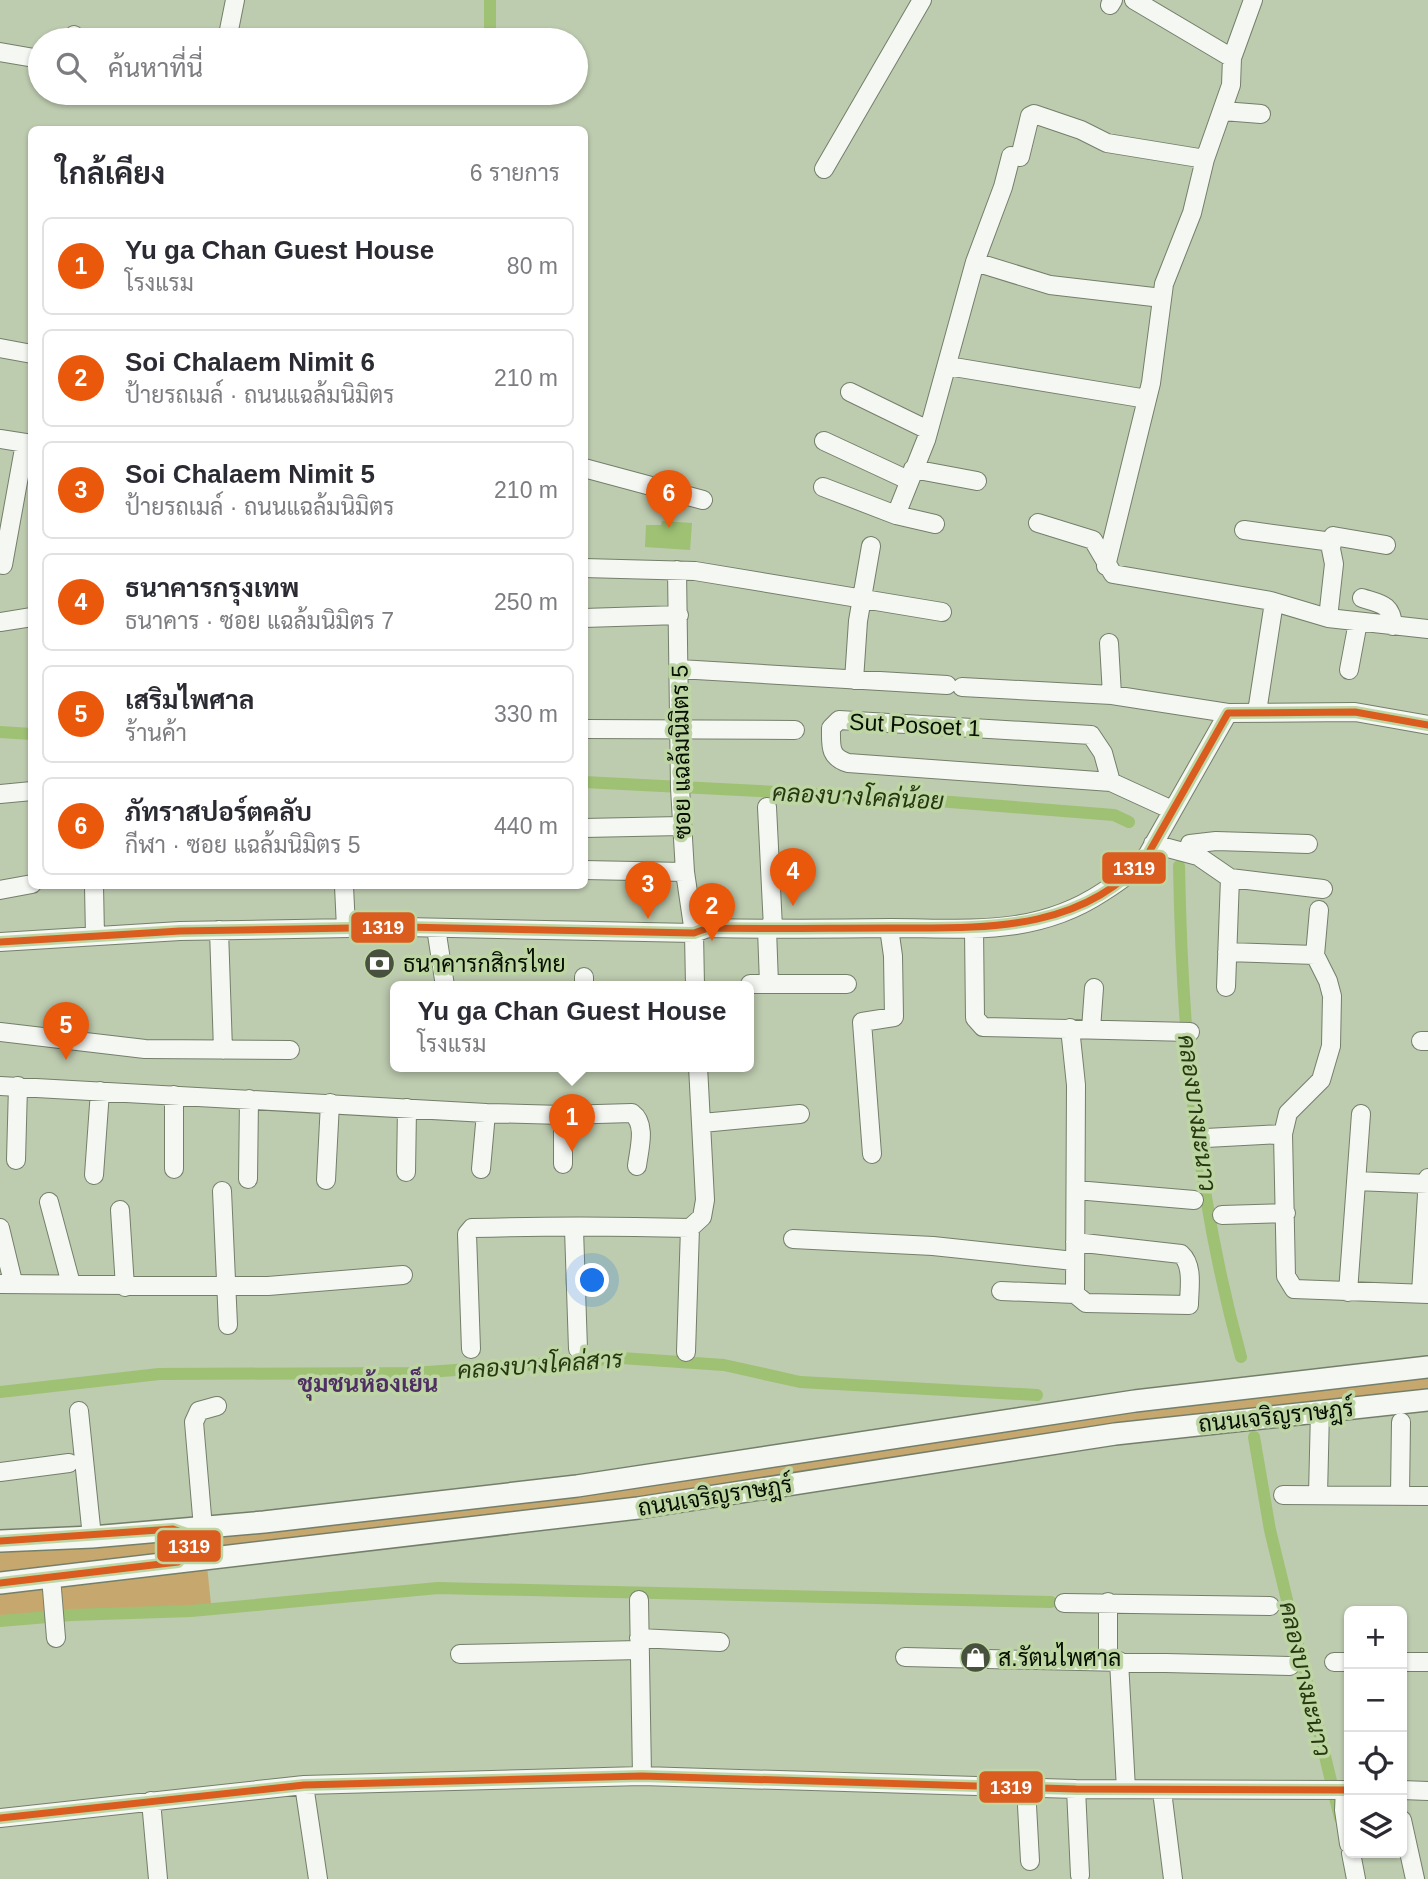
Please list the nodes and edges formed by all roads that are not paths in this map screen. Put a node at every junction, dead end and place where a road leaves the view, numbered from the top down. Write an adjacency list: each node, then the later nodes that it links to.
1 (235, 0): 6 (street)
2 (922, 0): 13 (street)
3 (1134, 0): 9 (street)
4 (1234, 0): 5 (street)
5 (1251, 5): 9 (street)
6 (229, 28)
7 (0, 52): 8 (street)
8 (28, 57)
9 (1232, 58): 10 (street)
10 (1223, 111): 11 (street); 12 (street)
11 (1261, 114)
12 (1205, 159): 14 (street); 15 (street)
13 (824, 169)
14 (975, 262): 15 (street); 18 (street)
15 (1162, 298): 20 (street)
16 (0, 348): 17 (street)
17 (28, 353)
18 (948, 366): 20 (street); 21 (street)
19 (850, 392): 21 (street)
20 (1147, 399): 38 (street)
21 (928, 430): 26 (street)
22 (0, 439): 24 (street)
23 (824, 441): 26 (street)
24 (28, 443): 37 (street)
25 (588, 469): 29 (street)
26 (910, 475): 27 (street); 30 (street)
27 (977, 481)
28 (822, 487): 30 (street)
29 (704, 500)
30 (897, 515): 32 (street)
31 (1038, 523): 38 (street)
32 (935, 524)
33 (1244, 530): 34 (street)
34 (1332, 542): 35 (street); 48 (street)
35 (1386, 545)
36 (871, 546): 41 (street)
37 (3, 565)
38 (1106, 566): 43 (street)
39 (588, 568): 40 (street)
40 (677, 570): 41 (street); 45 (street, ซอย แฉล้มนิมิตร 5)
41 (862, 598): 44 (street); 56 (street)
42 (1362, 598): 51 (street)
43 (1274, 602): 48 (street); 58 (street)
44 (942, 612)
45 (679, 615): 47 (street); 54 (street, ซอย แฉล้มนิมิตร 5)
46 (28, 618): 49 (street)
47 (588, 618)
48 (1328, 618): 50 (street)
49 (0, 622)
50 (1358, 622): 51 (street); 55 (street)
51 (1393, 626): 52 (street)
52 (1428, 629)
53 (1110, 643): 57 (street)
54 (679, 669): 56 (street); 63 (street, ซอย แฉล้มนิมิตร 5)
55 (1349, 670)
56 (854, 680): 57 (street)
57 (1112, 695): 59 (street)
58 (1258, 712): 59 (street); 60 (street)
59 (1228, 713): 68 (street)
60 (1428, 725)
61 (588, 729): 63 (street)
62 (795, 730): 63 (street)
63 (680, 732): 69 (street, ซอย แฉล้มนิมิตร 5)
64 (1111, 782): 64 (street, Sut Posoet 1); 68 (street, Sut Posoet 1)
65 (28, 792): 66 (street)
66 (0, 794)
67 (767, 807): 85 (street)
68 (1172, 810): 71 (street)
69 (681, 826): 70 (street); 75 (street, ซอย แฉล้มนิมิตร 5)
70 (588, 828)
71 (1153, 844): 73 (street); 87 (street)
72 (1308, 844): 73 (street)
73 (1188, 852): 76 (street)
74 (588, 870): 75 (street)
75 (685, 872): 89 (street, ซอย แฉล้มนิมิตร 5)
76 (1230, 878): 80 (street); 92 (street)
77 (28, 885): 81 (street)
78 (94, 889): 90 (street)
79 (344, 889): 83 (street)
80 (1323, 889)
81 (0, 890)
82 (1319, 910): 93 (street)
83 (346, 928): 84 (street); 88 (street)
84 (436, 928): 89 (street); 94 (street)
85 (770, 928): 86 (street); 89 (street); 97 (street)
86 (889, 929): 87 (street); 121 (street)
87 (974, 929): 101 (street)
88 (219, 930): 90 (street); 105 (street)
89 (694, 933): 95 (street, ซอย แฉล้มนิมิตร 5)
90 (95, 936): 91 (street)
91 (0, 942)
92 (1227, 952): 93 (street); 99 (street)
93 (1315, 955): 119 (street)
94 (444, 981)
95 (695, 981)
96 (754, 984): 97 (street)
97 (769, 984): 98 (street)
98 (847, 984)
99 (1226, 987)
100 (1094, 988): 102 (street)
101 (1070, 1028): 102 (street); 134 (street)
102 (1091, 1029): 104 (street)
103 (0, 1032): 105 (street)
104 (1183, 1032)
105 (223, 1050): 106 (street)
106 (290, 1050)
107 (698, 1072): 118 (street)
108 (9, 1086): 109 (street); 122 (street)
109 (100, 1091): 110 (street); 128 (street)
110 (174, 1095): 111 (street); 125 (street)
111 (249, 1099): 112 (street); 130 (street)
112 (330, 1104): 113 (street); 131 (street)
113 (407, 1108): 114 (street); 127 (street)
114 (486, 1113): 117 (street); 126 (street)
115 (800, 1114): 118 (street)
116 (1361, 1114): 132 (street)
117 (563, 1115): 123 (street); 124 (street)
118 (702, 1124): 143 (street)
119 (1283, 1133): 120 (street); 139 (street)
120 (1206, 1138)
121 (872, 1154)
122 (16, 1160)
123 (563, 1164)
124 (637, 1166)
125 (174, 1169)
126 (481, 1169)
127 (405, 1172)
128 (94, 1175)
129 (1428, 1178): 133 (street)
130 (248, 1179)
131 (326, 1180)
132 (1356, 1181): 133 (street); 153 (street)
133 (1428, 1184): 154 (street)
134 (1076, 1190): 136 (street); 145 (street)
135 (222, 1191): 150 (street)
136 (1194, 1200)
137 (49, 1202): 149 (street)
138 (120, 1210): 151 (street)
139 (1286, 1213): 140 (street); 153 (street)
140 (1222, 1215)
141 (0, 1228): 148 (street)
142 (574, 1228): 143 (street); 157 (street); 158 (street)
143 (690, 1228): 159 (street)
144 (793, 1239): 146 (street)
145 (1075, 1241): 146 (street); 155 (street)
146 (1074, 1261): 155 (street)
147 (403, 1275): 150 (street)
148 (7, 1283): 149 (street)
149 (71, 1284): 151 (street)
150 (226, 1285): 151 (street); 156 (street)
151 (125, 1287)
152 (1002, 1291): 155 (street)
153 (1348, 1292): 154 (street)
154 (1425, 1293)
155 (1074, 1294)
156 (228, 1325)
157 (471, 1349)
158 (578, 1349)
159 (685, 1352)
160 (1428, 1367): 172 (main road, ถนนเจริญราษฎร์)
161 (1428, 1400): 164 (main road, ถนนเจริญราษฎร์)
162 (217, 1406): 172 (street)
163 (79, 1411): 174 (street)
164 (1320, 1411): 169 (street); 176 (main road, ถนนเจริญราษฎร์)
165 (1401, 1422): 170 (street)
166 (69, 1463): 167 (street)
167 (0, 1472)
168 (1283, 1495): 169 (street)
169 (1318, 1495): 170 (street)
170 (1400, 1495): 171 (street)
171 (1428, 1496)
172 (211, 1527): 173 (main road, ถนนเจริญราษฎร์); 176 (main road)
173 (173, 1529): 174 (main road, ถนนเจริญราษฎร์); 177 (main road)
174 (92, 1537): 175 (main road, ถนนเจริญราษฎร์)
175 (0, 1541)
176 (226, 1557): 177 (main road, ถนนเจริญราษฎร์)
177 (178, 1562): 178 (main road, ถนนเจริญราษฎร์)
178 (51, 1577): 179 (main road, ถนนเจริญราษฎร์); 184 (street)
179 (0, 1583)
180 (639, 1600): 186 (street)
181 (1108, 1602): 182 (street); 183 (street); 189 (street)
182 (1064, 1604)
183 (1270, 1606)
184 (55, 1623)
185 (720, 1642): 186 (street)
186 (639, 1644): 187 (street); 193 (street)
187 (460, 1654)
188 (905, 1657): 189 (street)
189 (1114, 1661): 192 (street); 197 (street)
190 (1407, 1662): 191 (street)
191 (1428, 1662)
192 (1290, 1665)
193 (642, 1776): 194 (street); 195 (street)
194 (304, 1785): 202 (street); 210 (street)
195 (1026, 1787): 196 (street); 207 (street)
196 (1076, 1789): 197 (street); 208 (street)
197 (1126, 1789): 200 (street)
198 (1340, 1790): 200 (street); 203 (street)
199 (1407, 1790): 201 (street)
200 (1162, 1791): 211 (street)
201 (1428, 1791)
202 (151, 1801): 204 (street); 209 (street)
203 (1344, 1810)
204 (0, 1818)
205 (1407, 1843): 213 (street)
206 (1352, 1858): 212 (street)
207 (1030, 1861)
208 (1080, 1875)
209 (158, 1879)
210 (318, 1879)
211 (1173, 1879)
212 (1356, 1879)
213 (1415, 1879)

